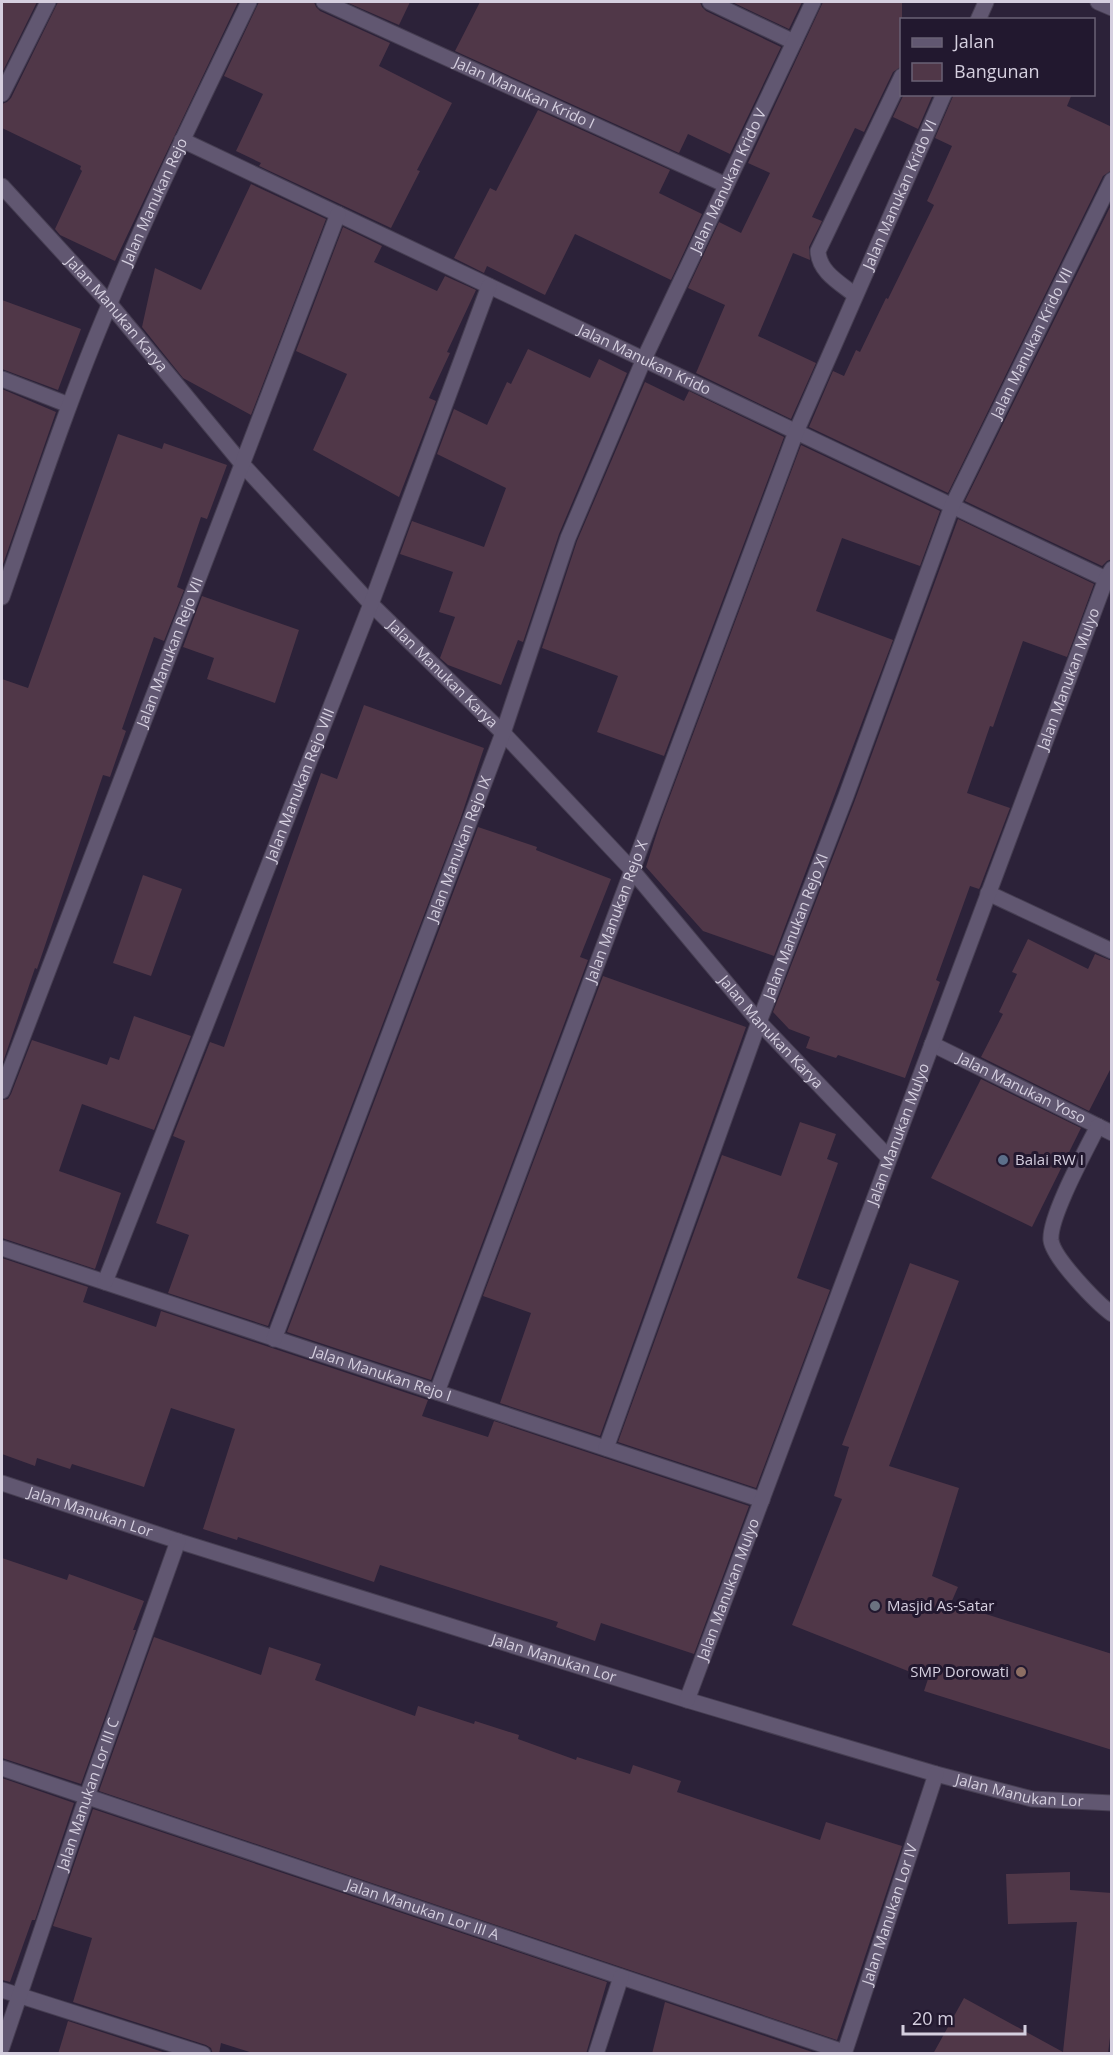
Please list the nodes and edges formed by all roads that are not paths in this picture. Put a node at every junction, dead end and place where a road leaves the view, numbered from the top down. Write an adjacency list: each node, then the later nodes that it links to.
1 (48, 2): 12 (street)
2 (249, 2): 14 (street, Jalan Manukan Rejo)
3 (324, 2): 16 (street, Jalan Manukan Krido I)
4 (710, 2): 10 (street)
5 (813, 2): 10 (street, Jalan Manukan Krido V)
6 (986, 2): 9 (street)
7 (1098, 2): 8 (street)
8 (1112, 8)
9 (979, 18)
10 (794, 42): 16 (street, Jalan Manukan Krido V)
11 (900, 80): 20 (street)
12 (2, 94)
13 (943, 96): 20 (street, Jalan Manukan Krido VI)
14 (182, 140): 18 (street, Jalan Manukan Krido); 21 (street, Jalan Manukan Rejo)
15 (1112, 180): 27 (street, Jalan Manukan Krido VII)
16 (726, 185): 22 (street, Jalan Manukan Krido V)
17 (2, 186): 21 (street, Jalan Manukan Karya)
18 (338, 214): 19 (street, Jalan Manukan Krido); 26 (street, Jalan Manukan Rejo VII)
19 (489, 286): 22 (street, Jalan Manukan Krido); 30 (street, Jalan Manukan Rejo VIII)
20 (855, 295): 25 (street, Jalan Manukan Krido VI)
21 (110, 303): 24 (street, Jalan Manukan Rejo); 26 (street, Jalan Manukan Karya)
22 (644, 359): 25 (street, Jalan Manukan Krido); 31 (street, Jalan Manukan Rejo IX)
23 (2, 379): 24 (street)
24 (69, 405): 29 (street, Jalan Manukan Rejo)
25 (796, 432): 27 (street, Jalan Manukan Krido); 32 (street, Jalan Manukan Rejo X)
26 (243, 465): 30 (street, Jalan Manukan Karya); 37 (street, Jalan Manukan Rejo VII)
27 (952, 506): 28 (street, Jalan Manukan Krido); 35 (street, Jalan Manukan Rejo XI)
28 (1108, 574): 33 (street, Jalan Manukan Mulyo)
29 (2, 597)
30 (371, 604): 31 (street, Jalan Manukan Karya); 41 (street, Jalan Manukan Rejo VIII)
31 (503, 733): 32 (street, Jalan Manukan Karya); 43 (street, Jalan Manukan Rejo IX)
32 (632, 870): 35 (street, Jalan Manukan Karya); 44 (street, Jalan Manukan Rejo X)
33 (988, 893): 34 (street); 36 (street, Jalan Manukan Mulyo)
34 (1112, 951)
35 (759, 1022): 39 (street, Jalan Manukan Karya); 45 (street, Jalan Manukan Rejo XI)
36 (932, 1044): 38 (street, Jalan Manukan Yoso); 39 (street, Jalan Manukan Mulyo)
37 (2, 1091)
38 (1105, 1130): 42 (street)
39 (889, 1158): 47 (street, Jalan Manukan Mulyo)
40 (2, 1248): 41 (street, Jalan Manukan Rejo I)
41 (105, 1282): 43 (street, Jalan Manukan Rejo I)
42 (1112, 1314)
43 (274, 1339): 44 (street, Jalan Manukan Rejo I)
44 (437, 1392): 45 (street, Jalan Manukan Rejo I)
45 (606, 1448): 47 (street, Jalan Manukan Rejo I)
46 (2, 1483): 48 (street, Jalan Manukan Lor)
47 (762, 1500): 49 (street, Jalan Manukan Mulyo)
48 (178, 1541): 49 (street, Jalan Manukan Lor); 52 (street, Jalan Manukan Lor III C)
49 (687, 1700): 51 (street, Jalan Manukan Lor)
50 (2, 1768): 52 (street, Jalan Manukan Lor III A)
51 (936, 1774): 53 (street, Jalan Manukan Lor); 58 (street, Jalan Manukan Lor IV)
52 (87, 1796): 54 (street, Jalan Manukan Lor III A); 56 (street, Jalan Manukan Lor III C)
53 (1112, 1803)
54 (621, 1977): 58 (street, Jalan Manukan Lor III A); 60 (street)
55 (2, 1990): 56 (street)
56 (19, 1996): 57 (street, Jalan Manukan Lor III C); 59 (street)
57 (2, 2048)
58 (844, 2053)
59 (203, 2054)
60 (596, 2054)

